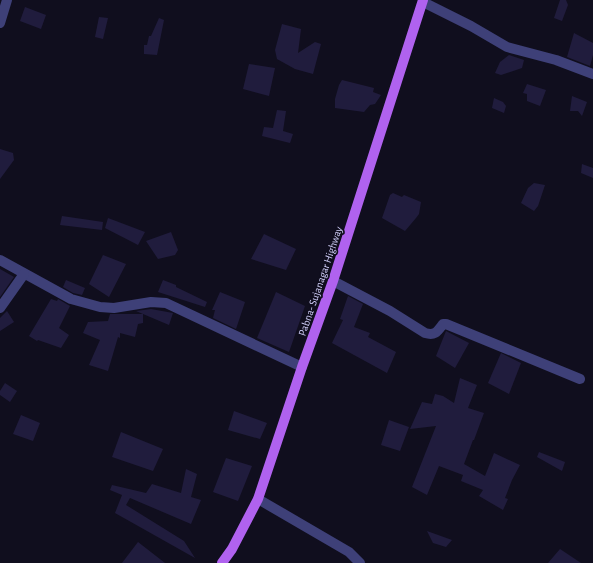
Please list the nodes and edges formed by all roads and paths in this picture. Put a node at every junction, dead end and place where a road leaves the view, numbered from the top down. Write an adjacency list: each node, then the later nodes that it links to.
1 (7, 0): 3 (street)
2 (423, 1): 4 (street); 7 (main road, Pabna- Sujanagar Highway)
3 (0, 23)
4 (593, 74)
5 (0, 260): 6 (street)
6 (24, 274): 8 (street); 9 (street)
7 (333, 281): 9 (main road, Pabna- Sujanagar Highway); 10 (street)
8 (0, 308)
9 (302, 367): 11 (main road, Pabna- Sujanagar Highway)
10 (580, 379)
11 (258, 499): 12 (main road, Pabna- Sujanagar Highway); 13 (street)
12 (222, 563)
13 (360, 563)

